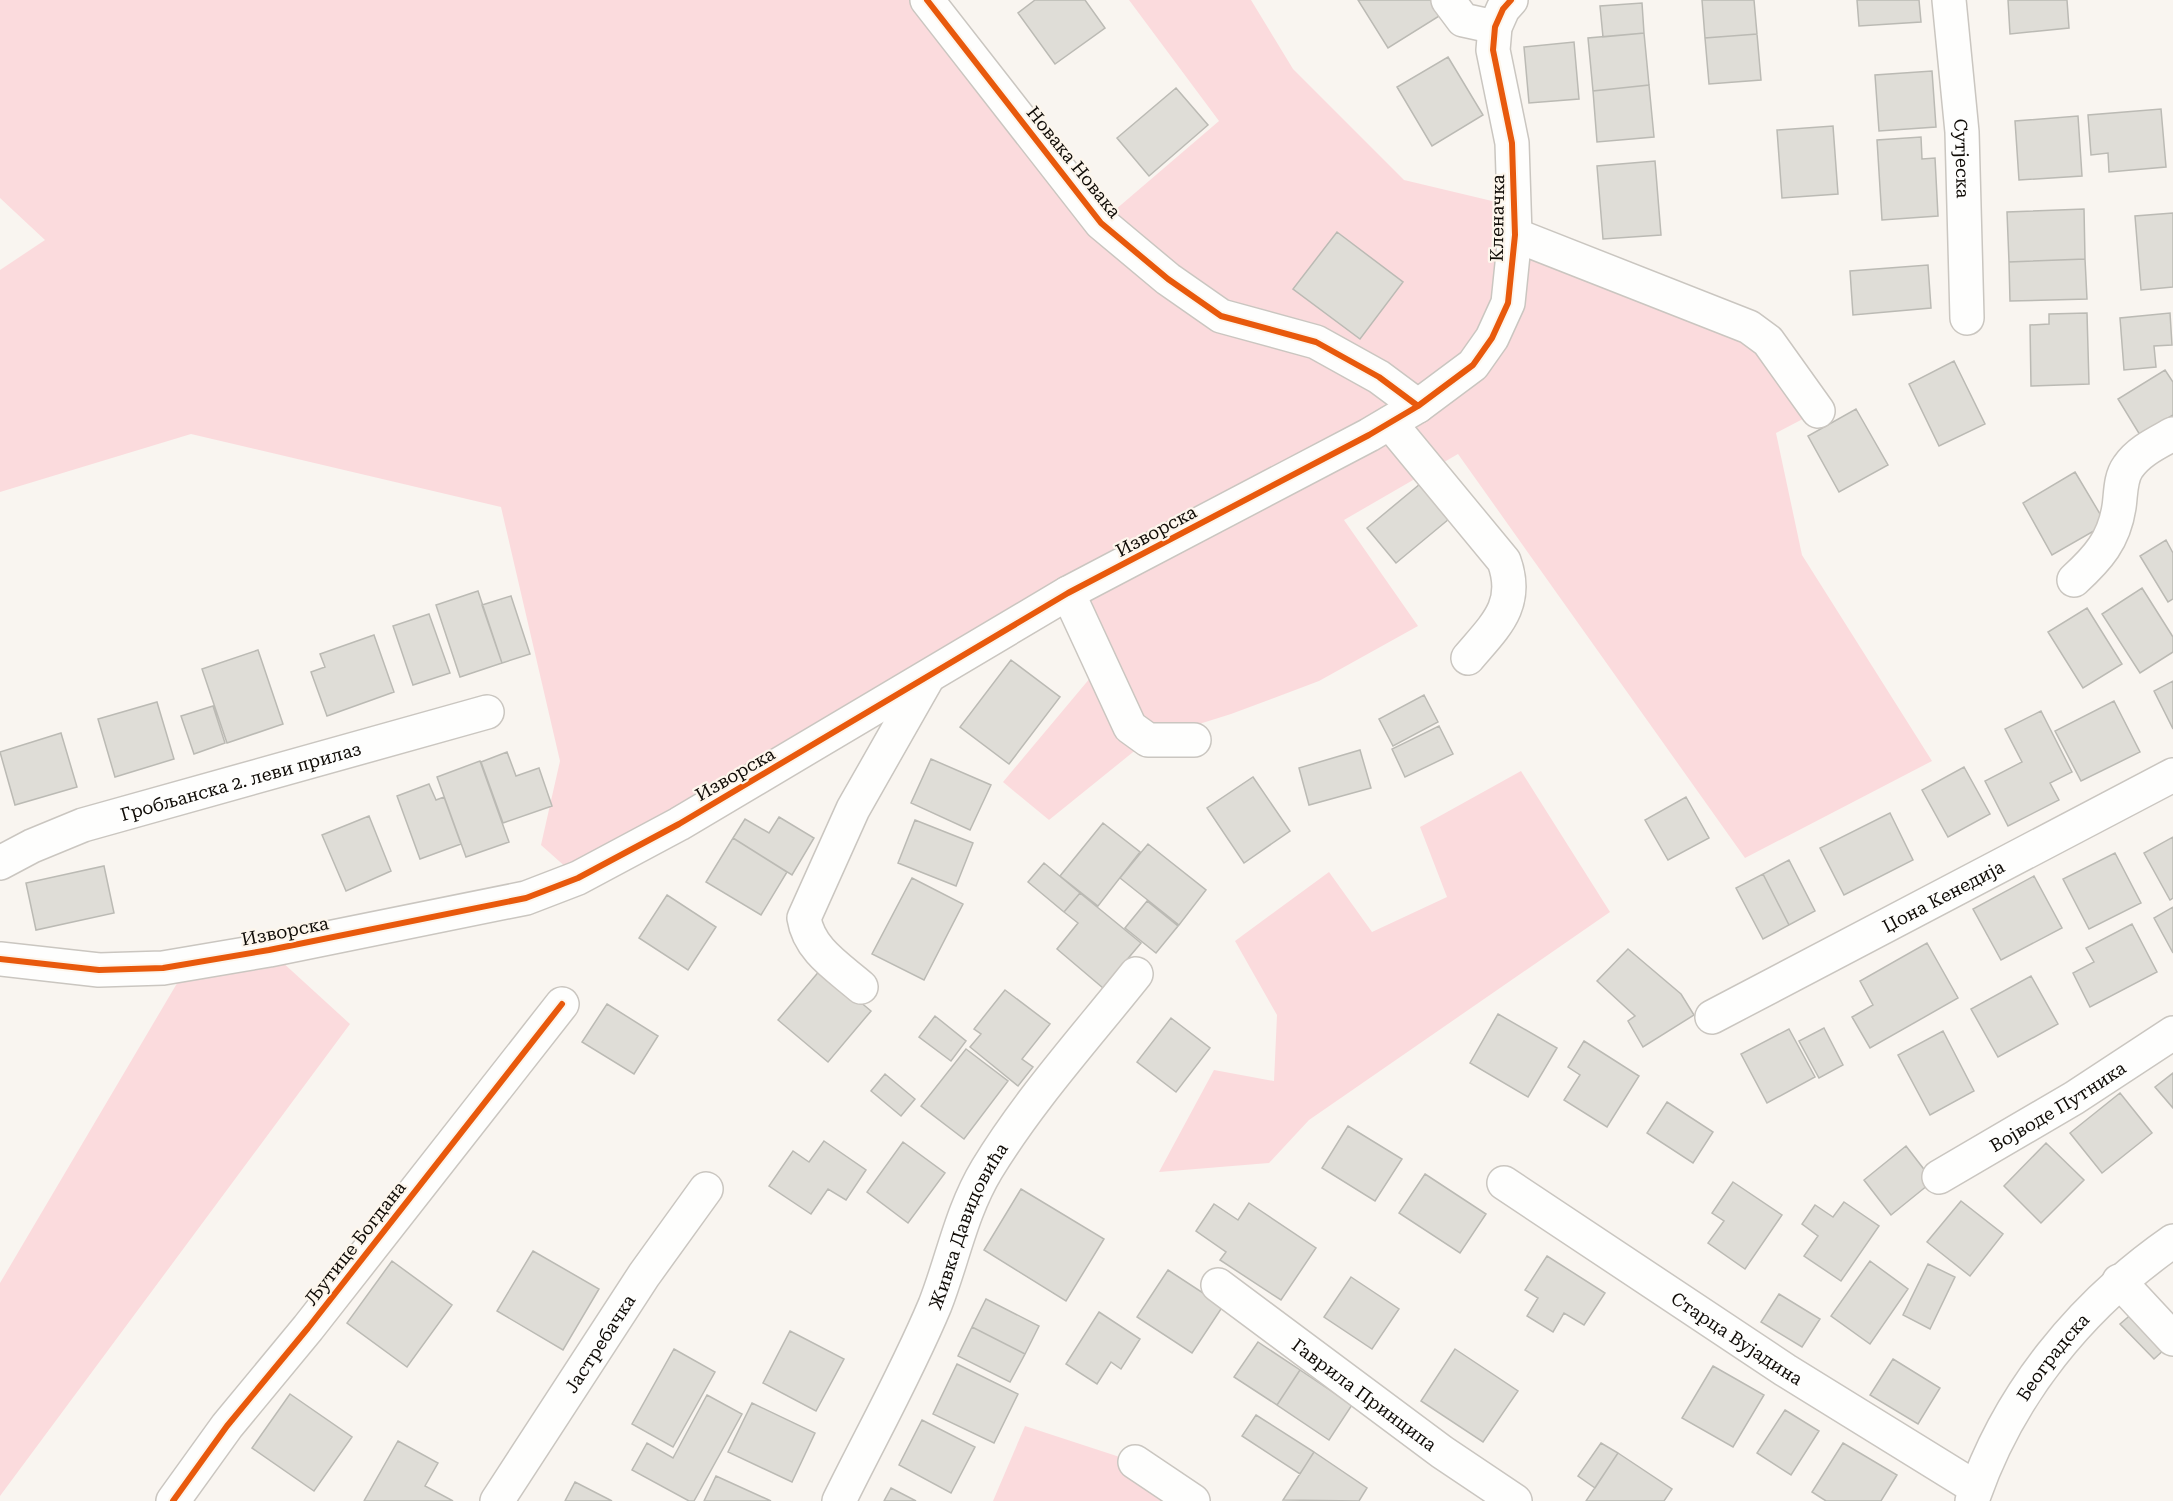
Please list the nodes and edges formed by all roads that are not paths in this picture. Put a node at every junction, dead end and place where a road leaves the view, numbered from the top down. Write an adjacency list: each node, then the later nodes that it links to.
1 (927, 0): 7 (street, Новака Новака)
2 (1448, 0): 4 (street)
3 (1949, 0): 6 (street, Сутјеска)
4 (1503, 14): 5 (street, Кленачка)
5 (1515, 235): 7 (street, Кленачка); 8 (street)
6 (1967, 318)
7 (1418, 406): 9 (street, Изворска)
8 (1818, 411)
9 (1390, 423): 12 (street, Изворска); 13 (street)
10 (2173, 434): 11 (street)
11 (2074, 580)
12 (1068, 593): 14 (street, Изворска); 16 (street)
13 (1468, 658)
14 (928, 675): 19 (street, Изворска); 21 (street)
15 (487, 712): 18 (street, Гробљанска 2. леви прилаз)
16 (1194, 740)
17 (2173, 775): 23 (street, Џона Кенедија)
18 (0, 863)
19 (0, 959)
20 (1136, 974): 36 (street, Живка Давидовића)
21 (861, 987)
22 (562, 1004): 34 (street, Љутице Богдана)
23 (1712, 1017)
24 (2173, 1033): 25 (street, Војводе Путника)
25 (1939, 1177)
26 (1504, 1183): 33 (street, Старца Вујадина)
27 (706, 1189): 35 (street, Јастребачка)
28 (2173, 1241): 29 (street, Београдска)
29 (2119, 1281): 31 (street); 33 (street, Београдска)
30 (1218, 1284): 38 (street, Гаврила Принципа)
31 (2173, 1339)
32 (1135, 1462): 37 (street)
33 (1974, 1494)
34 (173, 1501)
35 (497, 1501)
36 (839, 1501)
37 (1193, 1501)
38 (1515, 1501)

